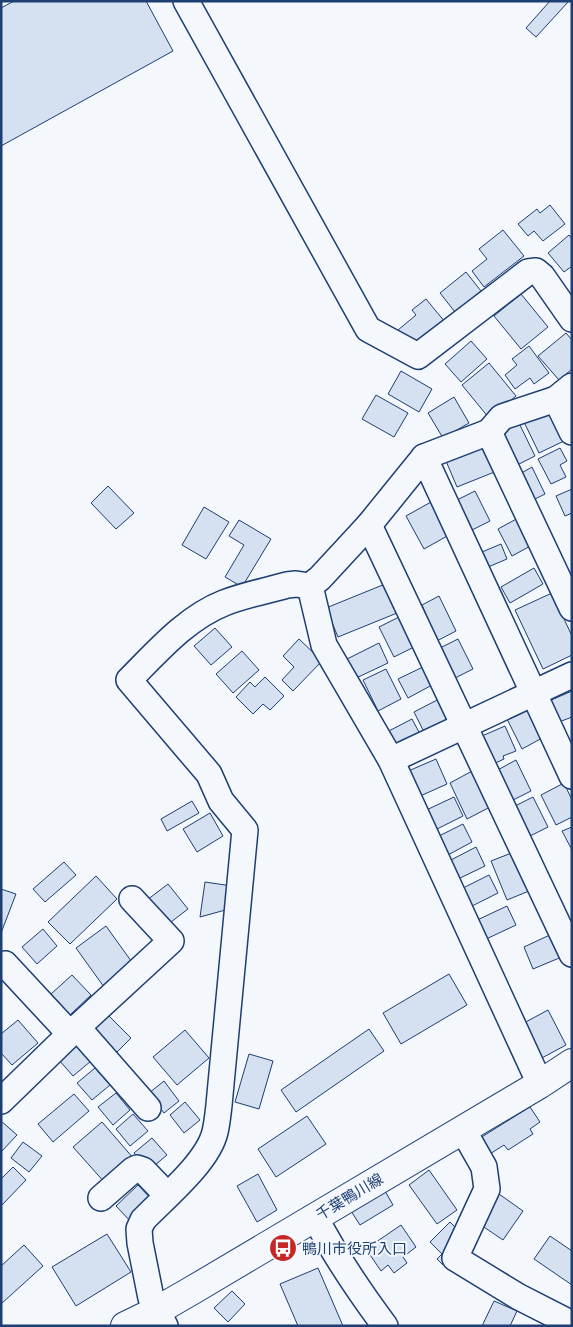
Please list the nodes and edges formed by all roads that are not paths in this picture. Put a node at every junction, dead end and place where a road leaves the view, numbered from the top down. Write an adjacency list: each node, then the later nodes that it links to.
1 (188, 2): 2 (street)
2 (572, 319)
3 (564, 392): 4 (street); 5 (street)
4 (490, 432): 6 (street); 9 (street)
5 (572, 432)
6 (424, 457): 7 (street); 11 (street)
7 (369, 524): 8 (street); 12 (street)
8 (310, 586): 13 (street); 24 (street)
9 (572, 608)
10 (572, 676): 11 (street)
11 (533, 693): 12 (street); 14 (street)
12 (464, 726): 13 (street); 16 (street)
13 (391, 760): 20 (street)
14 (572, 776)
15 (132, 899): 18 (street)
16 (572, 954)
17 (5, 964): 18 (street)
18 (73, 1030): 21 (street); 22 (street)
19 (572, 1063): 20 (main road, 千葉鴨川線)
20 (540, 1084): 23 (main road, 千葉鴨川線)
21 (1, 1101)
22 (148, 1108)
23 (463, 1130): 26 (main road, 千葉鴨川線); 28 (street)
24 (167, 1195): 25 (street); 27 (street)
25 (102, 1198)
26 (316, 1217): 27 (main road, 千葉鴨川線); 30 (street)
27 (162, 1318): 29 (main road, 千葉鴨川線)
28 (572, 1324)
29 (125, 1326)
30 (385, 1326)

